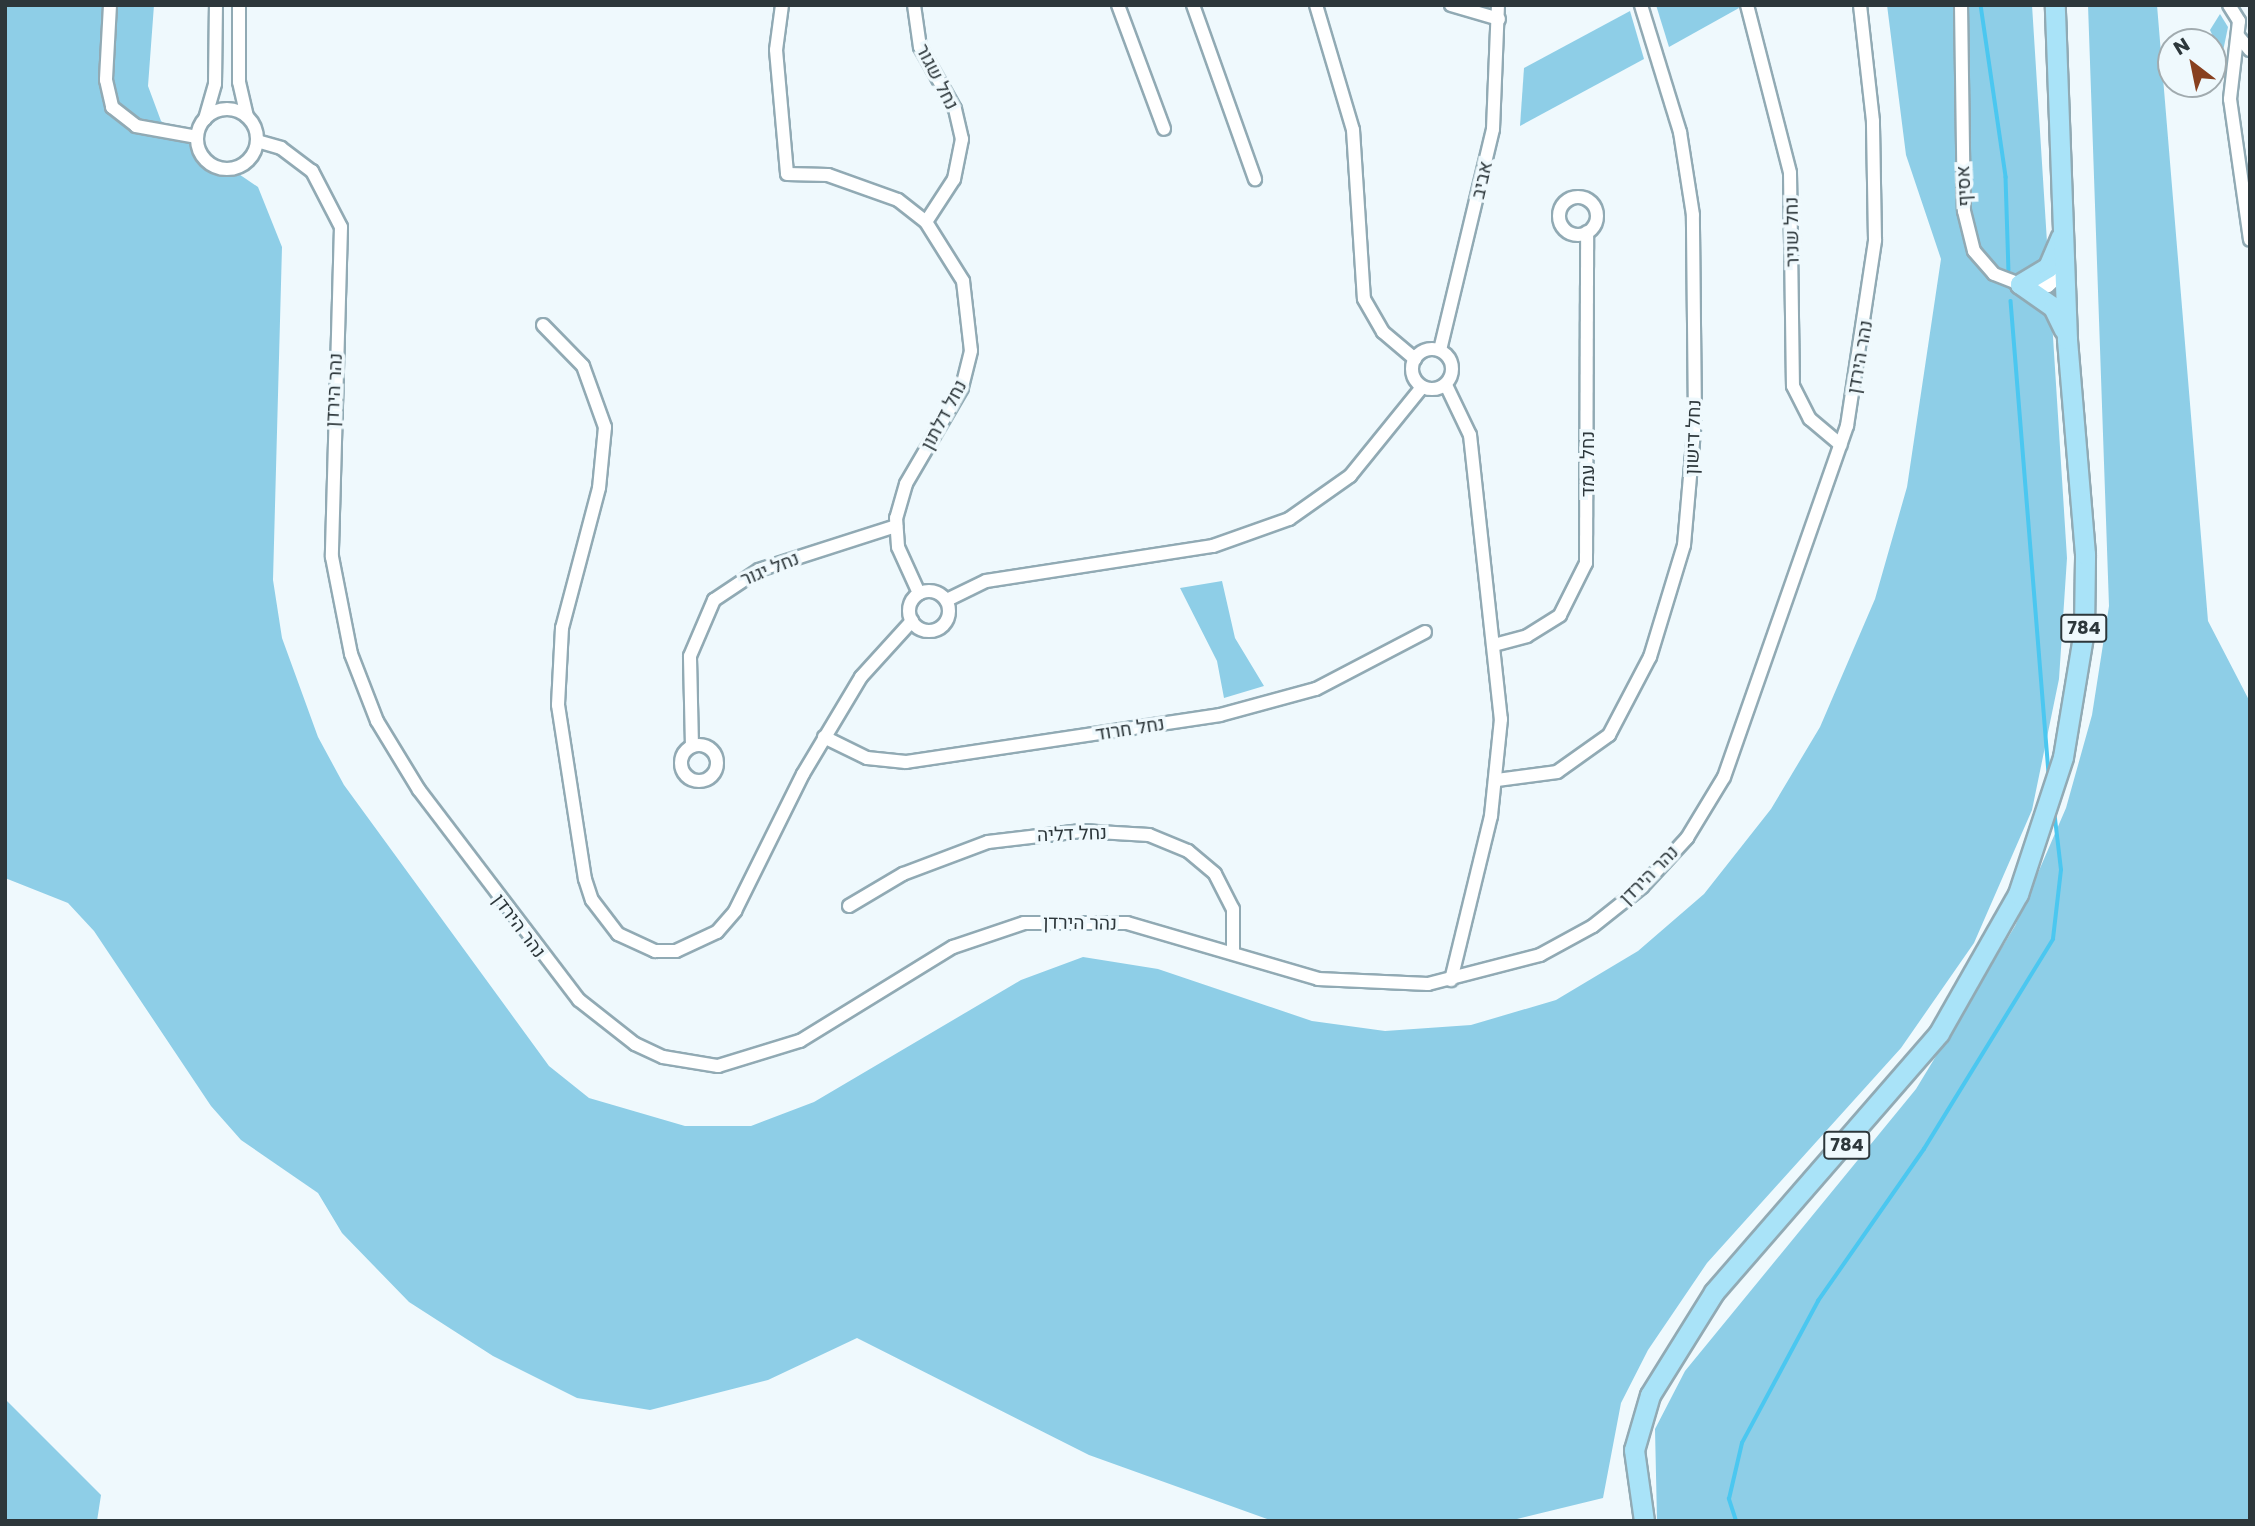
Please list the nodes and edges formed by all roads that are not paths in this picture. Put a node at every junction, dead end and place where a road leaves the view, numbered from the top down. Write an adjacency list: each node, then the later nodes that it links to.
1 (110, 5): 26 (street)
2 (216, 5): 24 (street)
3 (239, 5): 23 (street)
4 (782, 5): 29 (street, נחל דלתון)
5 (914, 5): 29 (street, נחל שגור)
6 (1118, 5): 25 (street)
7 (1193, 5): 28 (street)
8 (1316, 5): 38 (street)
9 (1451, 5): 18 (street)
10 (1498, 5): 18 (street, אביב)
11 (1641, 5): 50 (street, נחל דישון)
12 (1747, 5): 41 (street, נחל שניר)
13 (1860, 5): 41 (street, נהר הירדן)
14 (1961, 5): 34 (street, אסיף)
15 (2055, 5): 30 (main road, 784)
16 (2229, 5): 19 (street)
17 (2250, 13): 19 (street)
18 (1499, 19): 37 (street, אביב)
19 (2239, 21): 20 (street)
20 (2239, 37): 21 (street); 32 (street)
21 (2249, 50): 22 (street)
22 (2250, 59)
23 (247, 116): 24 (street); 27 (street)
24 (204, 120): 26 (street)
25 (1164, 129)
26 (197, 137): 27 (street)
27 (257, 141): 52 (street, נהר הירדן)
28 (1255, 179)
29 (926, 222): 42 (street, נחל דלתון)
30 (2064, 229): 33 (main road, 784); 34 (main road)
31 (1587, 232): 47 (street, נחל עמד)
32 (2250, 240)
33 (2067, 267): 34 (street); 36 (main road, 784)
34 (2020, 284): 36 (main road)
35 (543, 325): 48 (street)
36 (2067, 339): 54 (main road, 784)
37 (1440, 351): 38 (street); 39 (street)
38 (1415, 359): 40 (street)
39 (1446, 385): 40 (street); 47 (street)
40 (1422, 387): 44 (street)
41 (1841, 445): 53 (street, נהר הירדן)
42 (896, 526): 43 (street, נחל דלתון); 49 (street, נחל יגור)
43 (919, 593): 44 (street); 45 (street)
44 (947, 600): 45 (street)
45 (912, 621): 48 (street)
46 (1425, 632): 48 (street, נחל חרוד)
47 (1494, 645): 50 (street)
48 (824, 737)
49 (692, 746)
50 (1497, 780): 53 (street)
51 (849, 906): 52 (street, נחל דליה)
52 (1233, 953): 53 (street, נהר הירדן)
53 (1451, 980)
54 (1644, 1521)

